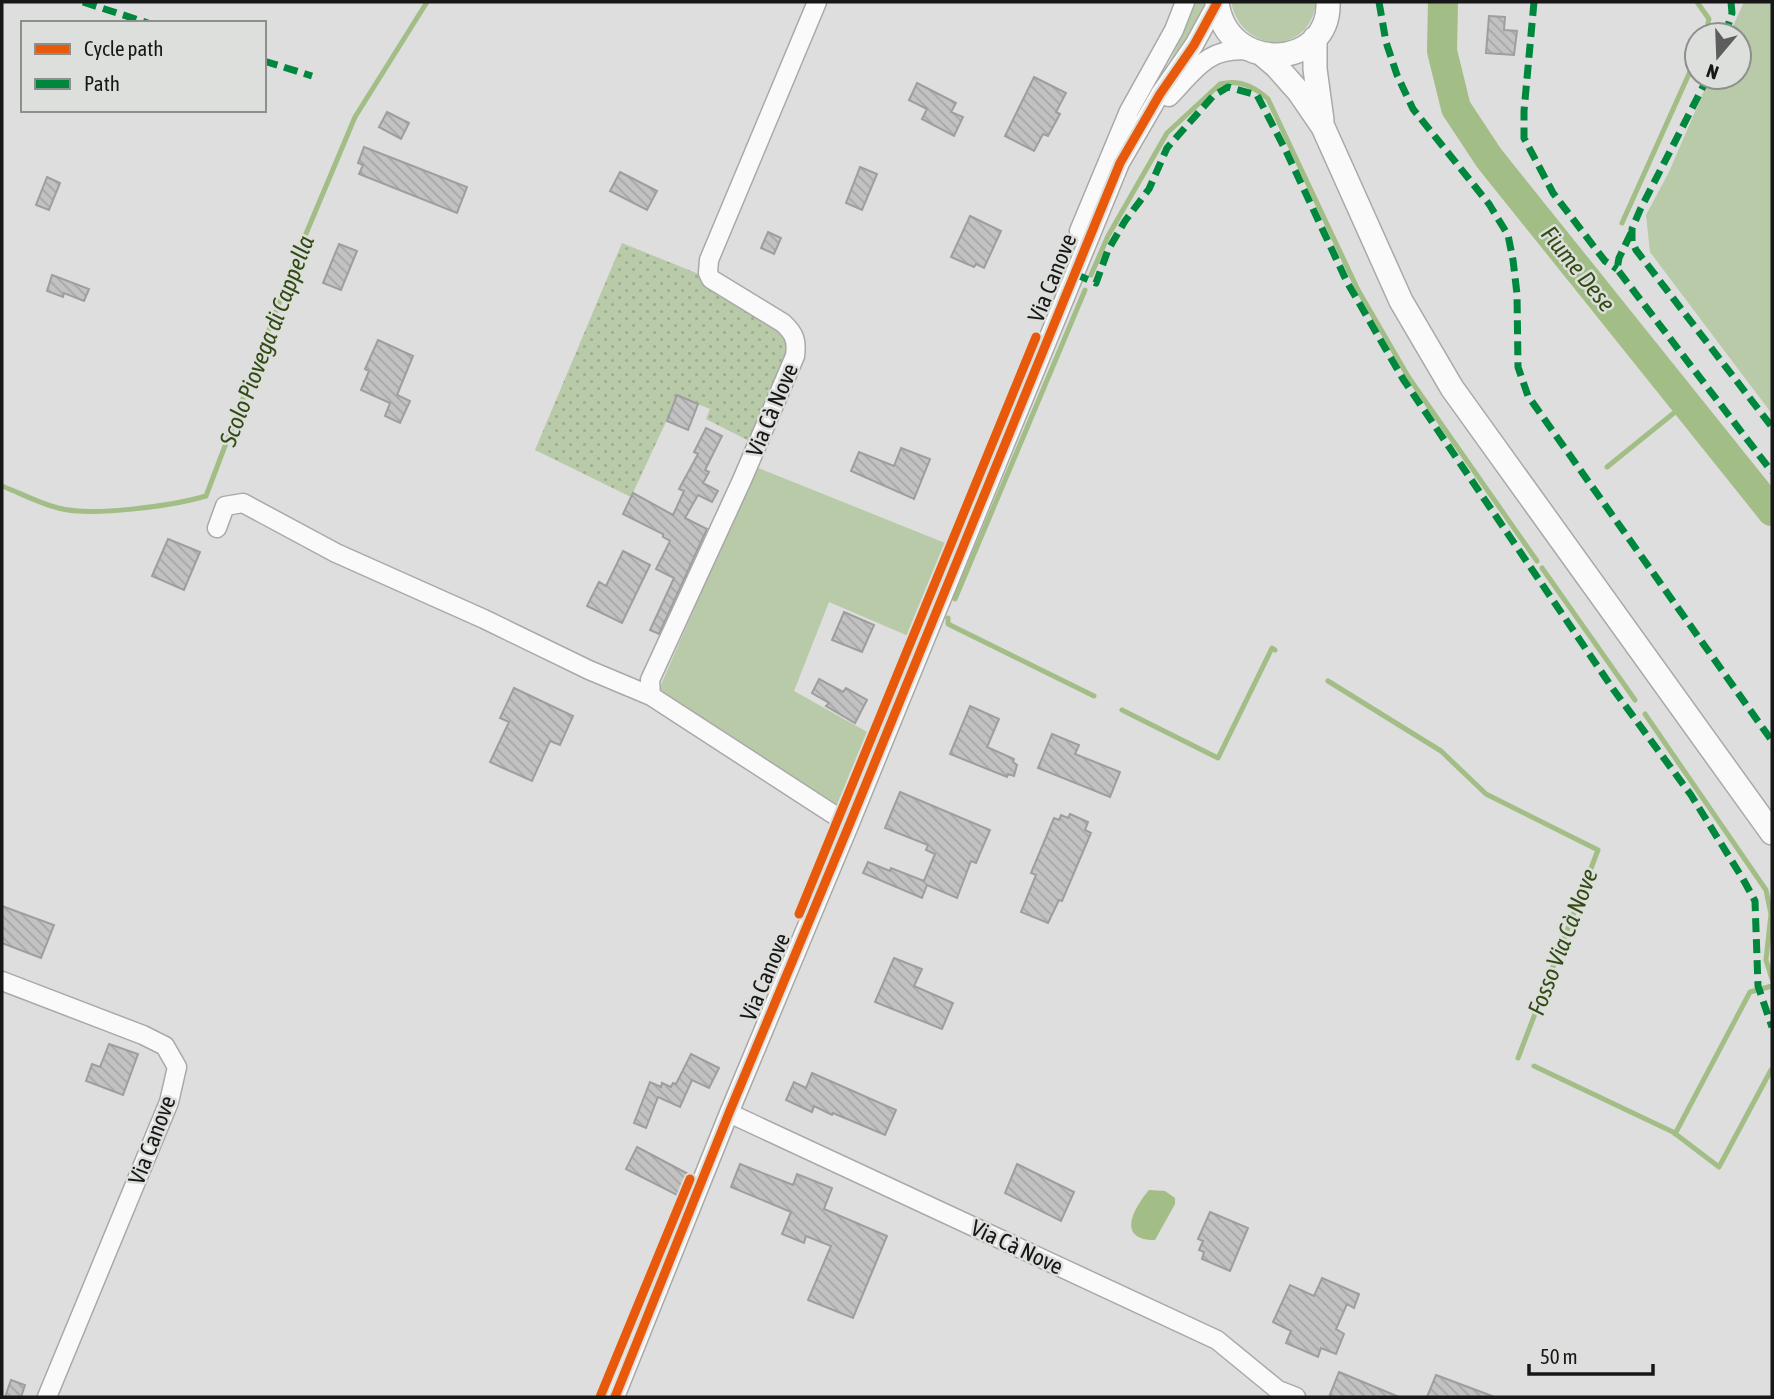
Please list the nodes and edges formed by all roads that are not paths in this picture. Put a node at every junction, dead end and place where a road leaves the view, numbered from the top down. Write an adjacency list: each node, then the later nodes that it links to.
1 (817, 2): 11 (street, Via Cà Nove)
2 (1185, 2): 9 (street, Via Canove)
3 (1217, 2): 6 (main road); 7 (street, Via Canove)
4 (1328, 2): 5 (main road)
5 (1315, 38): 6 (main road); 8 (main road)
6 (1257, 53): 7 (street, Via Canove); 8 (main road)
7 (1142, 125): 12 (street, Via Canove)
8 (1323, 127): 13 (main road)
9 (1079, 230)
10 (217, 528): 11 (street)
11 (651, 696): 12 (street)
12 (850, 823): 15 (street, Via Canove)
13 (1771, 833)
14 (2, 981): 16 (street, Via Canove)
15 (729, 1113): 17 (street, Via Canove); 18 (street, Via Cà Nove)
16 (47, 1397)
17 (615, 1397)
18 (1296, 1397)

